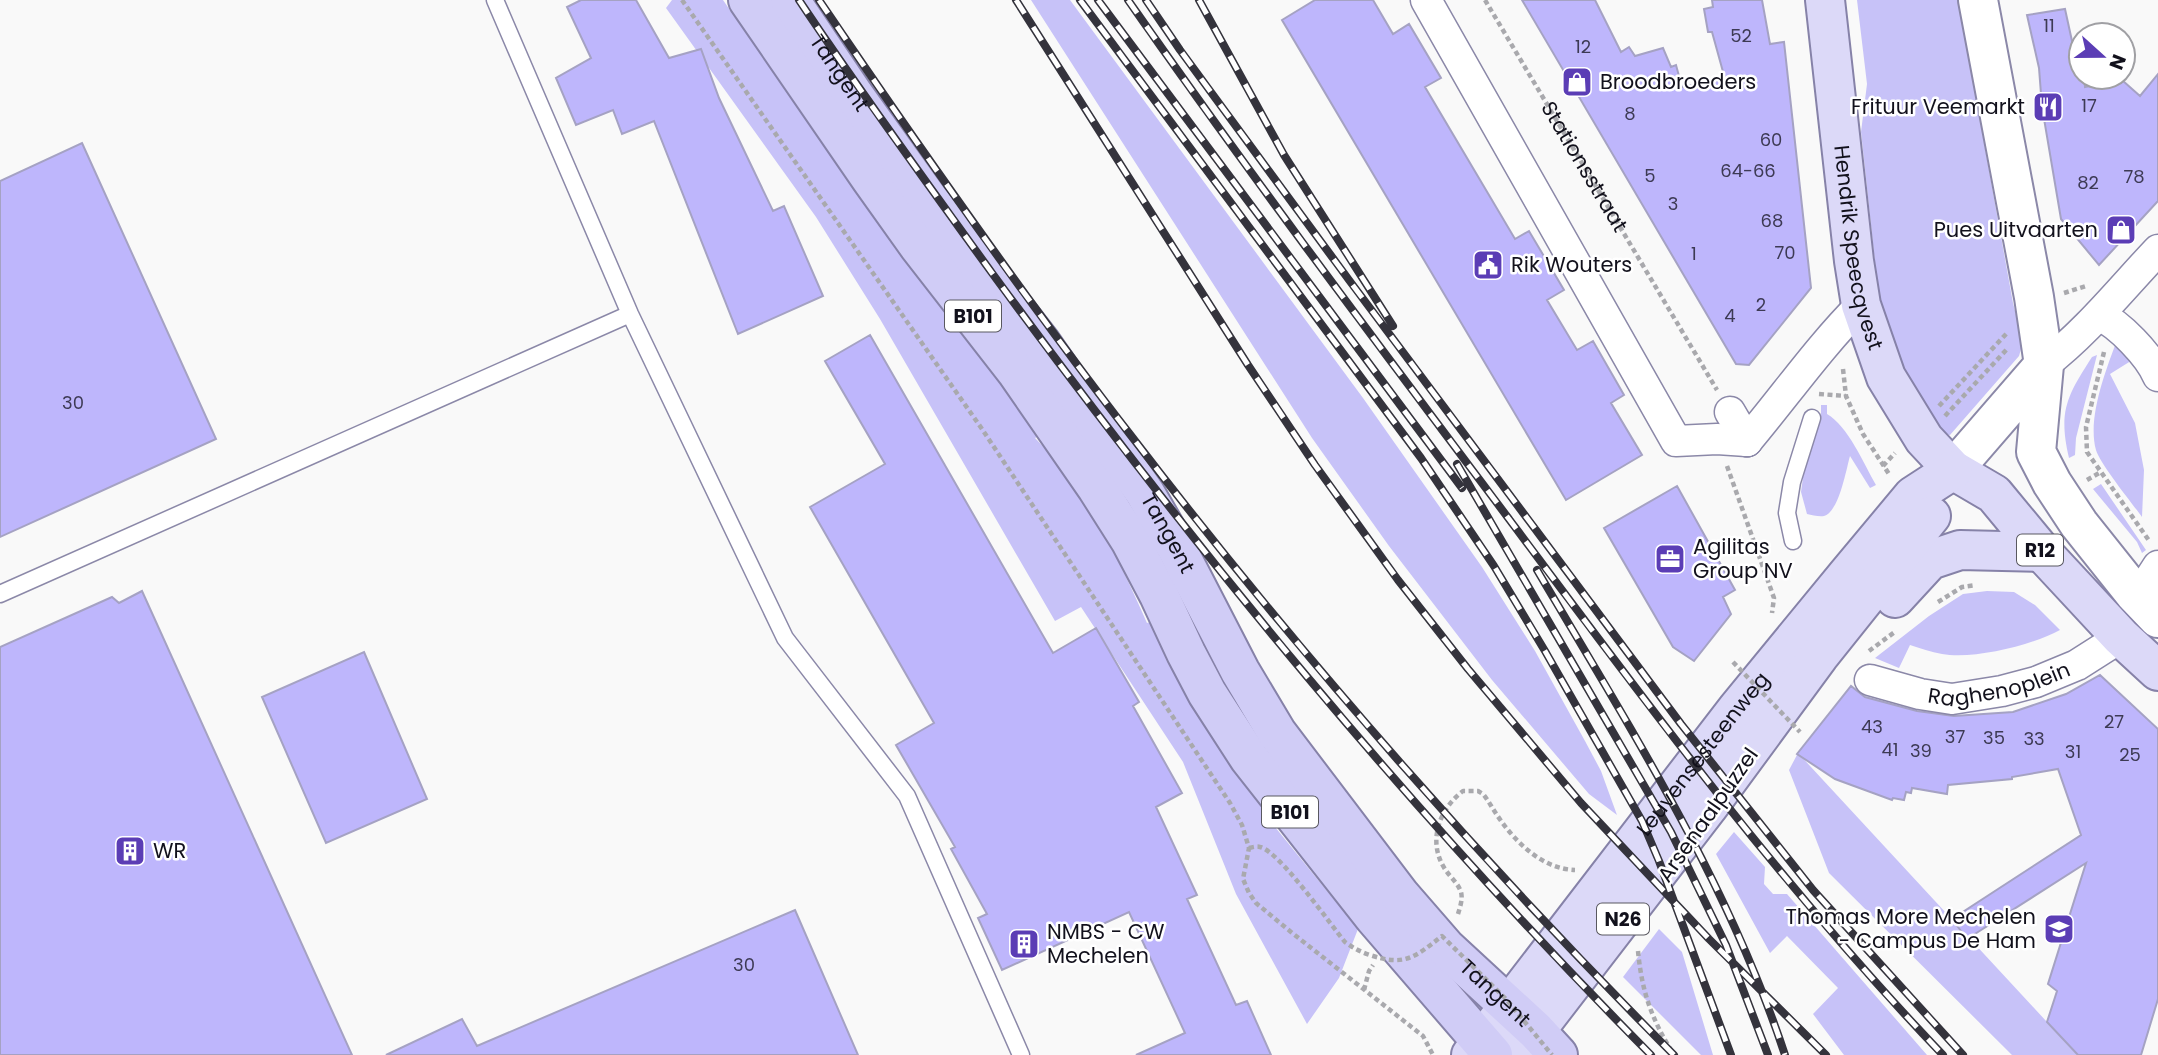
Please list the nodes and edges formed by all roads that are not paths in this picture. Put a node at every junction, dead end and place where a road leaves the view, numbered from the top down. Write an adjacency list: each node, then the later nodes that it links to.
1 (495, 0): 9 (lane)
2 (748, 0): 26 (highway, Tangent / B101)
3 (790, 0): 25 (highway, Tangent / B101)
4 (1426, 0): 15 (street)
5 (1825, 0): 8 (main road, Hendrik Speecqvest / R12)
6 (1978, 0): 11 (street, R12)
7 (2158, 250): 10 (street)
8 (1861, 305): 15 (street); 16 (main road, Hendrik Speecqvest / R12)
9 (630, 314): 20 (lane); 27 (lane)
10 (2105, 318): 11 (street); 12 (street)
11 (2054, 358): 16 (street, Leuvensesteenweg / N26); 19 (street, R12)
12 (2158, 376)
13 (1730, 412): 15 (street)
14 (1812, 418): 17 (lane)
15 (1747, 441)
16 (1953, 470): 18 (main road, R12); 22 (main road, Leuvensesteenweg / N26); 25 (main road, Leuvensesteenweg / N26)
17 (1793, 541)
18 (2042, 552): 21 (main road, R12); 22 (main road)
19 (2150, 580)
20 (0, 594)
21 (2121, 636): 23 (main road, R12); 24 (street, Raghenoplein)
22 (1828, 646): 25 (main road, Leuvensesteenweg / N26)
23 (2158, 671)
24 (1870, 680)
25 (1534, 1040): 26 (main road, Leuvensesteenweg / N26)
26 (1481, 1050)
27 (1021, 1055)

